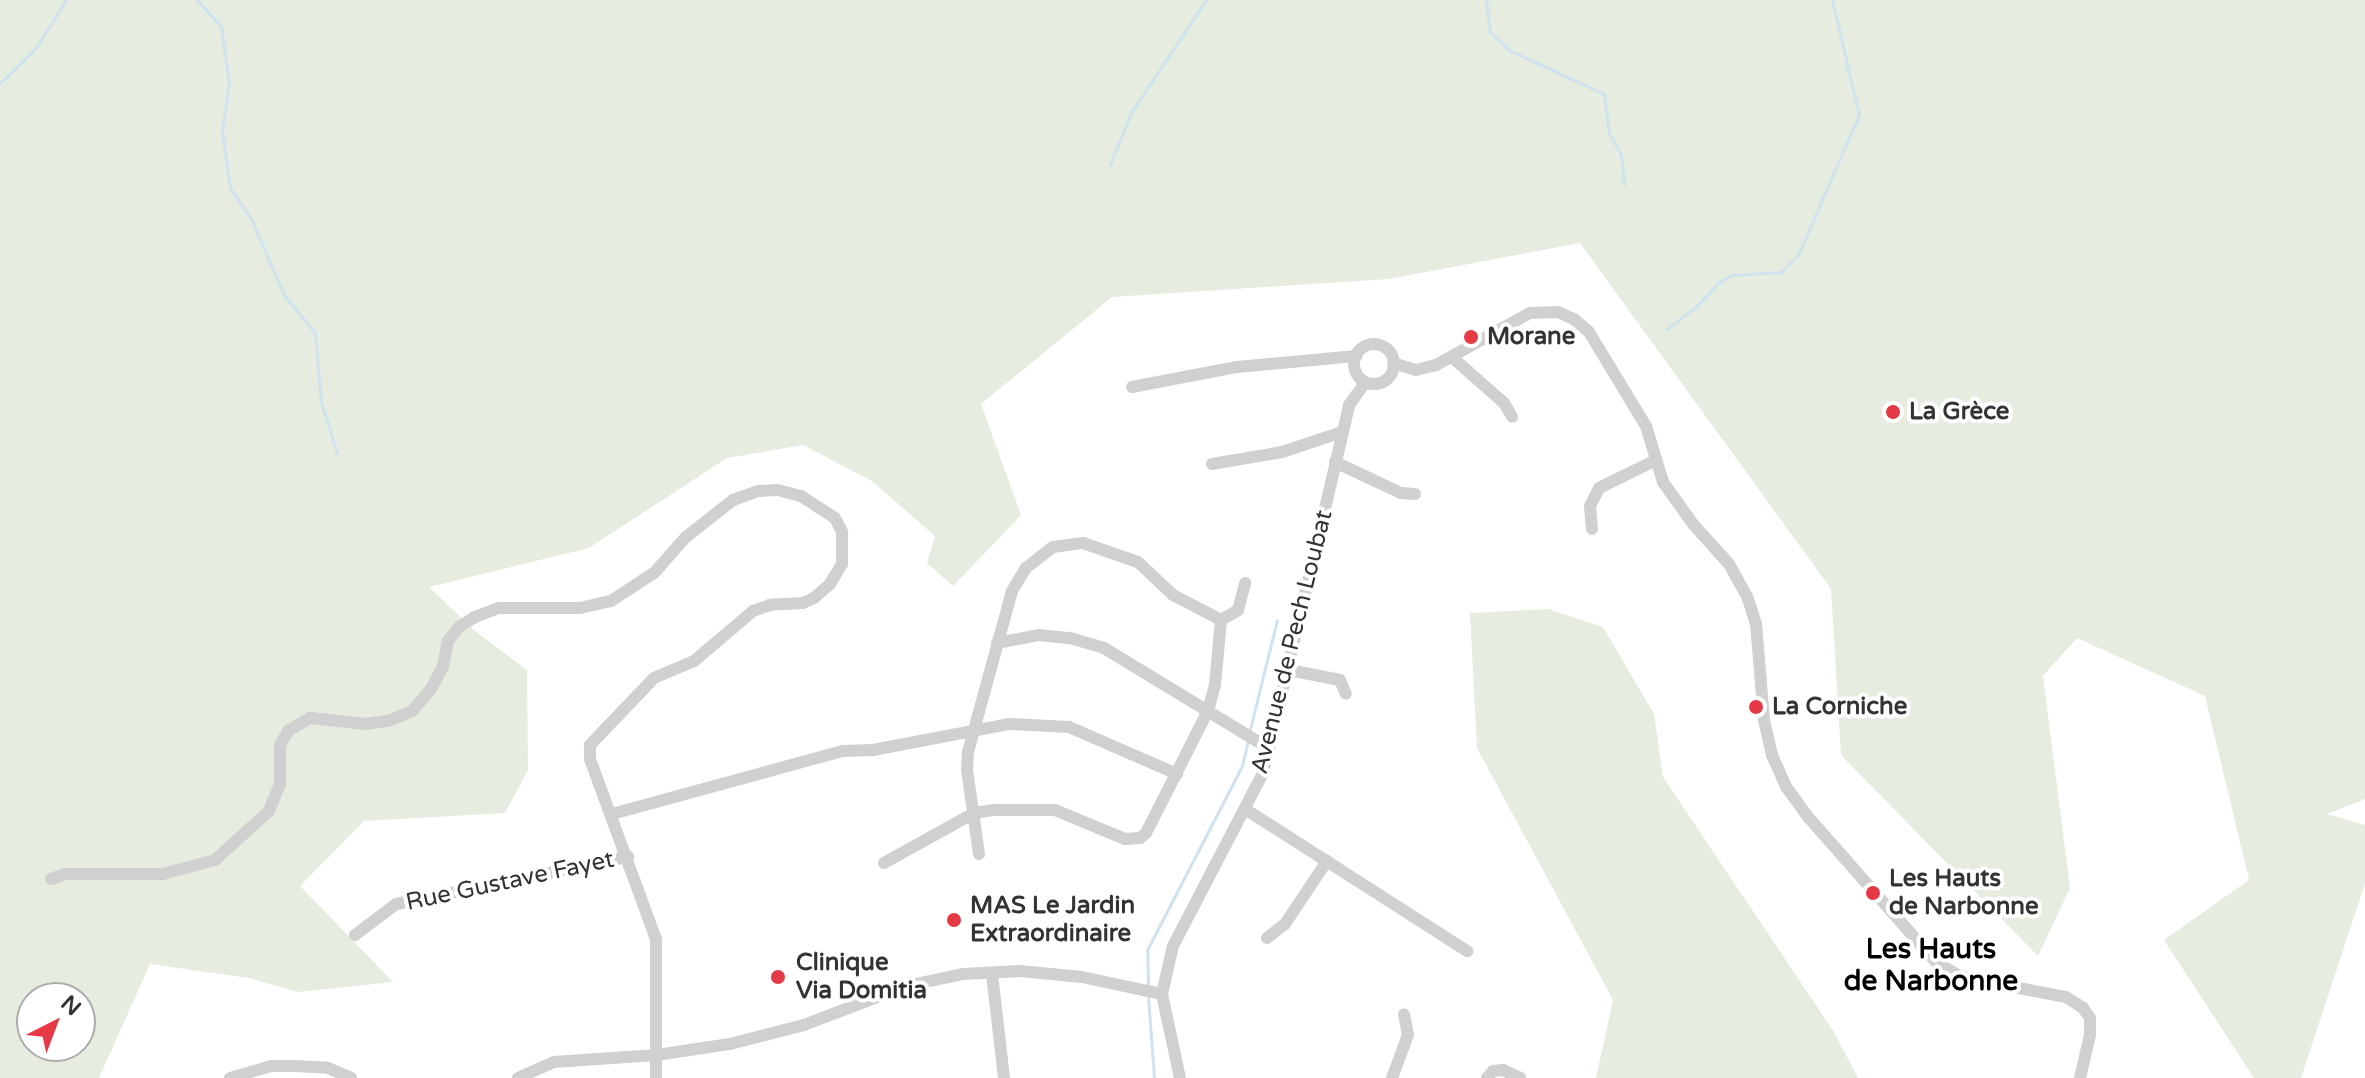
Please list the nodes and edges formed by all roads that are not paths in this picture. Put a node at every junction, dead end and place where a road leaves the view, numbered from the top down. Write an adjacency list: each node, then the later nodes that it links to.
1 (1356, 356): 3 (street); 4 (street); 5 (street)
2 (1453, 358): 3 (street); 6 (street); 8 (street)
3 (1393, 363): 4 (street)
4 (1365, 383): 7 (street, Avenue de Pech Loubat)
5 (1132, 387)
6 (1512, 417)
7 (1342, 432): 9 (street, Avenue de Pech Loubat); 10 (street)
8 (1654, 461): 12 (street); 46 (street)
9 (1335, 462): 11 (street); 16 (street, Avenue de Pech Loubat)
10 (1212, 464)
11 (1415, 494)
12 (1592, 529)
13 (1245, 583): 14 (street)
14 (1221, 620): 15 (street); 18 (street)
15 (997, 643): 18 (street); 19 (street)
16 (1289, 670): 17 (street); 20 (street, Avenue de Pech Loubat)
17 (1346, 694)
18 (1208, 711): 20 (street); 21 (street)
19 (972, 729): 21 (street); 23 (street); 24 (street)
20 (1270, 749): 22 (street, Avenue de Pech Loubat)
21 (1177, 774): 23 (street)
22 (1245, 809): 27 (street); 34 (street, Avenue de Pech Loubat)
23 (974, 813): 25 (street); 28 (street)
24 (612, 814): 26 (street); 29 (street)
25 (979, 854)
26 (628, 857): 30 (street, Rue Gustave Fayet); 36 (street)
27 (1327, 861): 31 (street); 32 (street)
28 (884, 863)
29 (51, 879)
30 (355, 935)
31 (1267, 938)
32 (1467, 951)
33 (992, 974): 34 (street); 36 (street); 41 (street)
34 (1157, 992): 42 (street, Avenue de Pech Loubat)
35 (1404, 1014): 43 (street)
36 (657, 1055): 39 (street); 40 (street)
37 (230, 1078): 38 (street)
38 (351, 1078)
39 (518, 1078)
40 (656, 1078)
41 (1004, 1078)
42 (1180, 1078)
43 (1392, 1078)
44 (1487, 1078): 45 (street)
45 (1520, 1078)
46 (2080, 1078)

